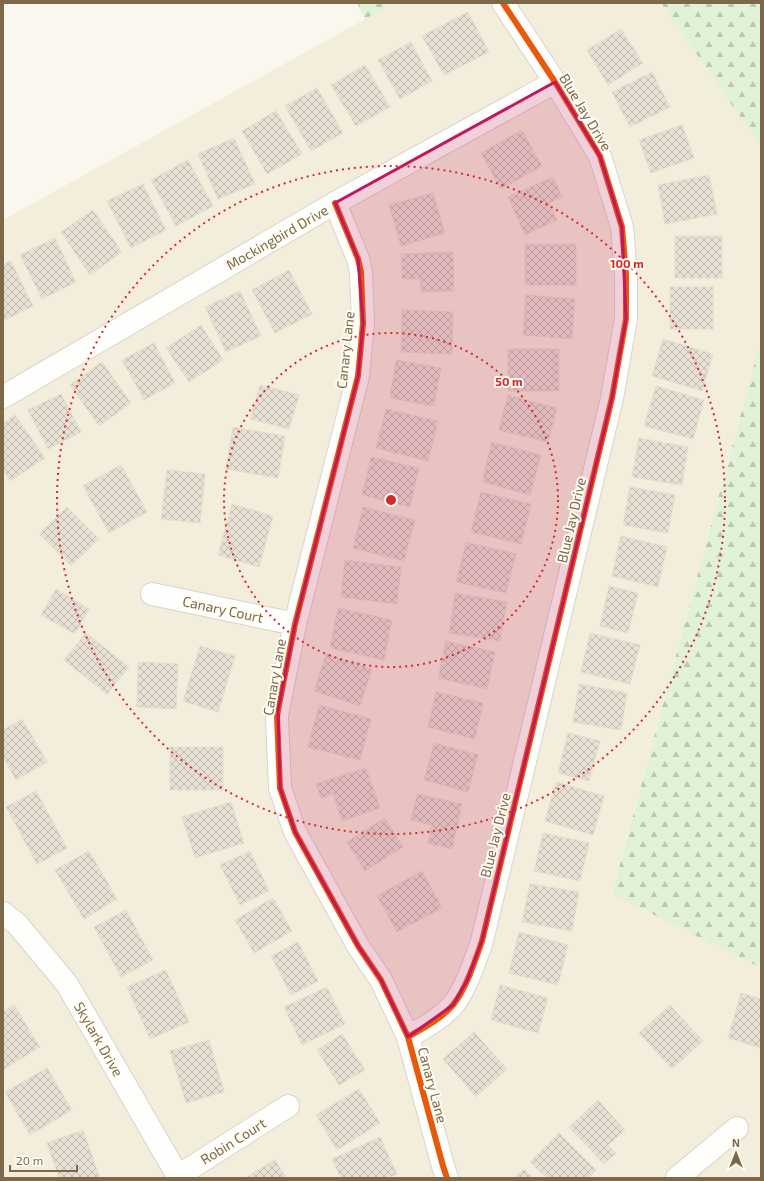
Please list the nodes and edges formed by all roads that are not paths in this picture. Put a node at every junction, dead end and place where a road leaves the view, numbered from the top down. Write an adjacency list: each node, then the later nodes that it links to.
1 (503, 3): 2 (street, Blue Jay Drive)
2 (555, 82): 3 (street, Mockingbird Drive); 8 (street, Blue Jay Drive)
3 (335, 203): 4 (street, Mockingbird Drive); 6 (street, Canary Lane)
4 (3, 397)
5 (152, 594): 6 (street, Canary Court)
6 (295, 624): 8 (street, Canary Lane)
7 (3, 912): 11 (street, Skylark Drive)
8 (408, 1037): 12 (street, Canary Lane)
9 (288, 1106): 11 (street, Robin Court)
10 (737, 1128): 13 (street)
11 (178, 1177)
12 (447, 1178)
13 (677, 1178)

